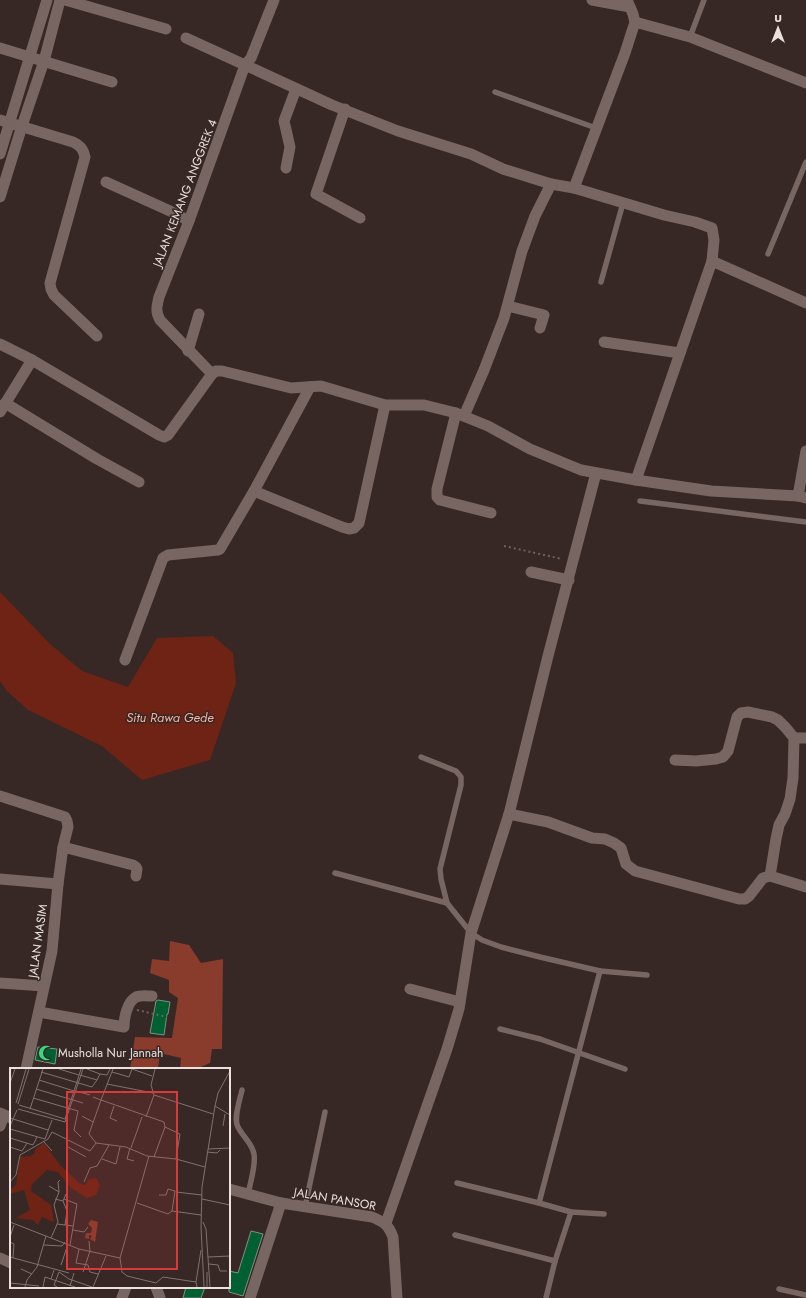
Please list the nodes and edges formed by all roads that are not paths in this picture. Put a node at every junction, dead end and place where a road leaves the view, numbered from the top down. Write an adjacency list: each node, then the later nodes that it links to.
1 (47, 0): 13 (street)
2 (60, 0): 14 (street)
3 (65, 0): 9 (street)
4 (274, 0): 15 (street, JALAN KEMANG ANGGREK 4)
5 (592, 0): 7 (street)
6 (704, 0): 10 (lane)
7 (628, 4): 8 (street)
8 (635, 22): 10 (street); 23 (street)
9 (166, 29)
10 (690, 37): 17 (street)
11 (186, 38): 15 (street)
12 (0, 48): 13 (street)
13 (29, 57): 14 (street); 21 (street)
14 (44, 61): 16 (street); 22 (street)
15 (245, 65): 18 (street); 33 (street, JALAN KEMANG ANGGREK 4)
16 (112, 82)
17 (806, 83)
18 (296, 89): 20 (street); 26 (street)
19 (495, 92): 23 (lane)
20 (345, 109): 28 (street); 32 (street)
21 (5, 121): 22 (street); 24 (street)
22 (22, 126): 30 (street); 41 (street)
23 (596, 128): 29 (street)
24 (0, 154)
25 (806, 162): 34 (lane)
26 (286, 168)
27 (106, 182): 33 (street)
28 (551, 184): 29 (street); 38 (street)
29 (574, 188): 31 (street)
30 (0, 197)
31 (623, 203): 35 (street); 36 (lane)
32 (360, 218)
33 (189, 221): 44 (street, JALAN KEMANG ANGGREK 4)
34 (768, 254)
35 (712, 261): 37 (street); 45 (street)
36 (600, 282)
37 (806, 303)
38 (508, 306): 40 (street); 51 (street)
39 (199, 314): 44 (street)
40 (540, 328)
41 (97, 336)
42 (604, 342): 45 (street)
43 (0, 344): 46 (street)
44 (188, 351): 47 (street, JALAN KEMANG ANGGREK 4)
45 (680, 353): 54 (street)
46 (32, 360): 47 (street); 50 (street)
47 (212, 374): 48 (street)
48 (310, 387): 49 (street); 56 (street)
49 (385, 405): 51 (street); 56 (street)
50 (3, 407): 55 (street)
51 (460, 415): 53 (street); 59 (street)
52 (806, 451): 57 (street)
53 (596, 473): 54 (street); 62 (street)
54 (636, 480): 57 (street)
55 (139, 482)
56 (254, 491): 63 (street)
57 (802, 497)
58 (640, 501): 60 (lane)
59 (491, 513)
60 (806, 522)
61 (532, 572): 62 (street)
62 (569, 580): 69 (street)
63 (125, 660)
64 (794, 738): 65 (street); 67 (street); 73 (street)
65 (806, 738)
66 (421, 757): 77 (lane)
67 (675, 760)
68 (0, 796): 70 (street, JALAN MASIM)
69 (509, 814): 73 (street); 78 (street)
70 (63, 847): 72 (street); 75 (street, JALAN MASIM)
71 (335, 873): 77 (lane)
72 (136, 876)
73 (770, 876): 76 (street)
74 (0, 879): 75 (street)
75 (58, 884): 82 (street, JALAN MASIM)
76 (806, 887)
77 (447, 903): 78 (lane)
78 (471, 933): 79 (lane); 85 (street)
79 (600, 970): 80 (lane); 88 (lane)
80 (647, 975)
81 (0, 983): 82 (street)
82 (44, 986): 86 (street, JALAN MASIM)
83 (410, 989): 85 (street)
84 (152, 996): 86 (street)
85 (460, 1002): 103 (street)
86 (39, 1012): 89 (street, JALAN MASIM)
87 (500, 1029): 88 (lane)
88 (578, 1052): 90 (lane); 99 (lane)
89 (26, 1068)
90 (625, 1069)
91 (242, 1090): 97 (lane)
92 (325, 1112): 100 (lane)
93 (5, 1115): 94 (street)
94 (0, 1126)
95 (457, 1183): 99 (lane)
96 (230, 1189): 97 (street, JALAN PANSOR)
97 (248, 1196): 98 (street, JALAN PANSOR)
98 (281, 1203): 100 (street, JALAN PANSOR); 114 (street)
99 (539, 1203): 101 (lane)
100 (305, 1207): 103 (street, JALAN PANSOR)
101 (571, 1212): 102 (lane); 106 (lane)
102 (604, 1214)
103 (386, 1223): 115 (street, JALAN PANSOR)
104 (455, 1235): 106 (lane)
105 (0, 1258): 107 (street)
106 (555, 1261): 116 (lane)
107 (10, 1263)
108 (126, 1288): 112 (street)
109 (156, 1288): 113 (street)
110 (779, 1289): 111 (lane)
111 (806, 1295)
112 (122, 1298)
113 (160, 1298)
114 (250, 1298)
115 (397, 1298)
116 (546, 1298)

